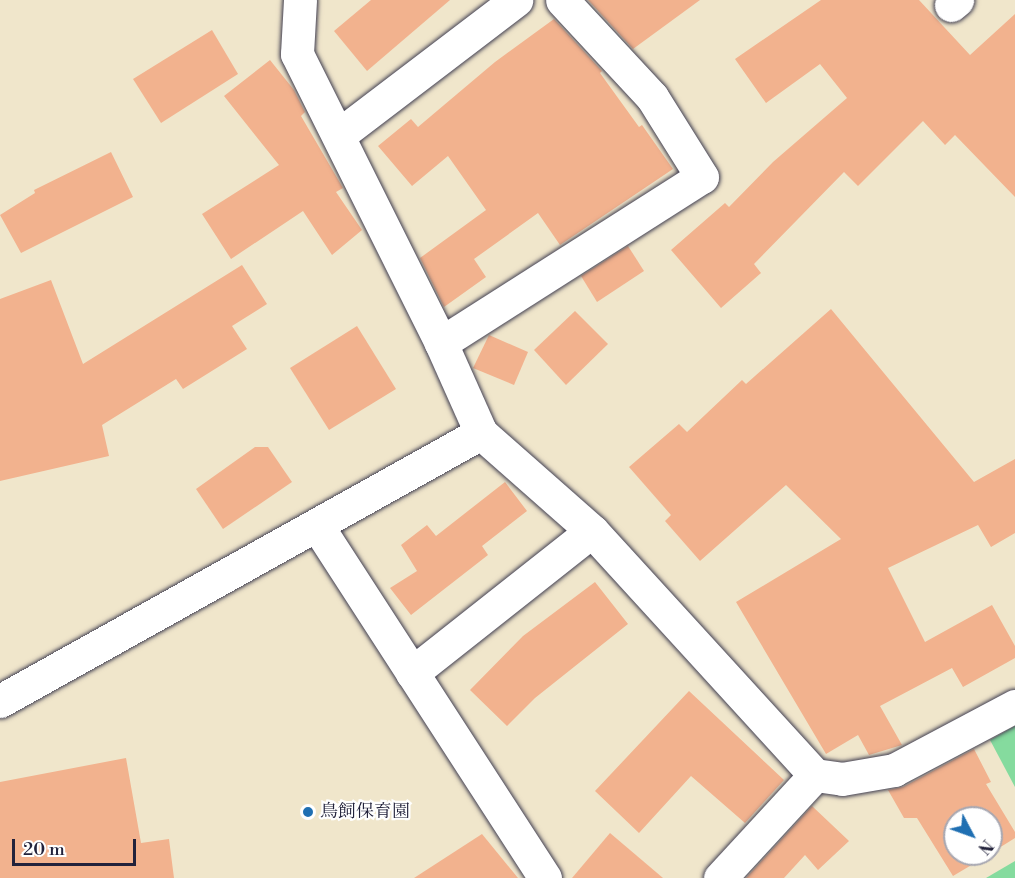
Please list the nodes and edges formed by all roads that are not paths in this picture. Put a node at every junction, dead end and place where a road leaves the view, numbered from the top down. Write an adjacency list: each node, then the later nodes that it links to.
1 (300, 0): 4 (street)
2 (516, 0): 4 (street)
3 (562, 0): 5 (street)
4 (339, 135): 5 (street)
5 (441, 343): 6 (street)
6 (481, 433): 7 (street); 8 (street)
7 (318, 527): 9 (street); 10 (street)
8 (591, 531): 9 (street); 12 (street)
9 (412, 673): 13 (street)
10 (0, 701)
11 (1015, 706): 12 (street)
12 (815, 775): 14 (street)
13 (545, 878)
14 (720, 878)

